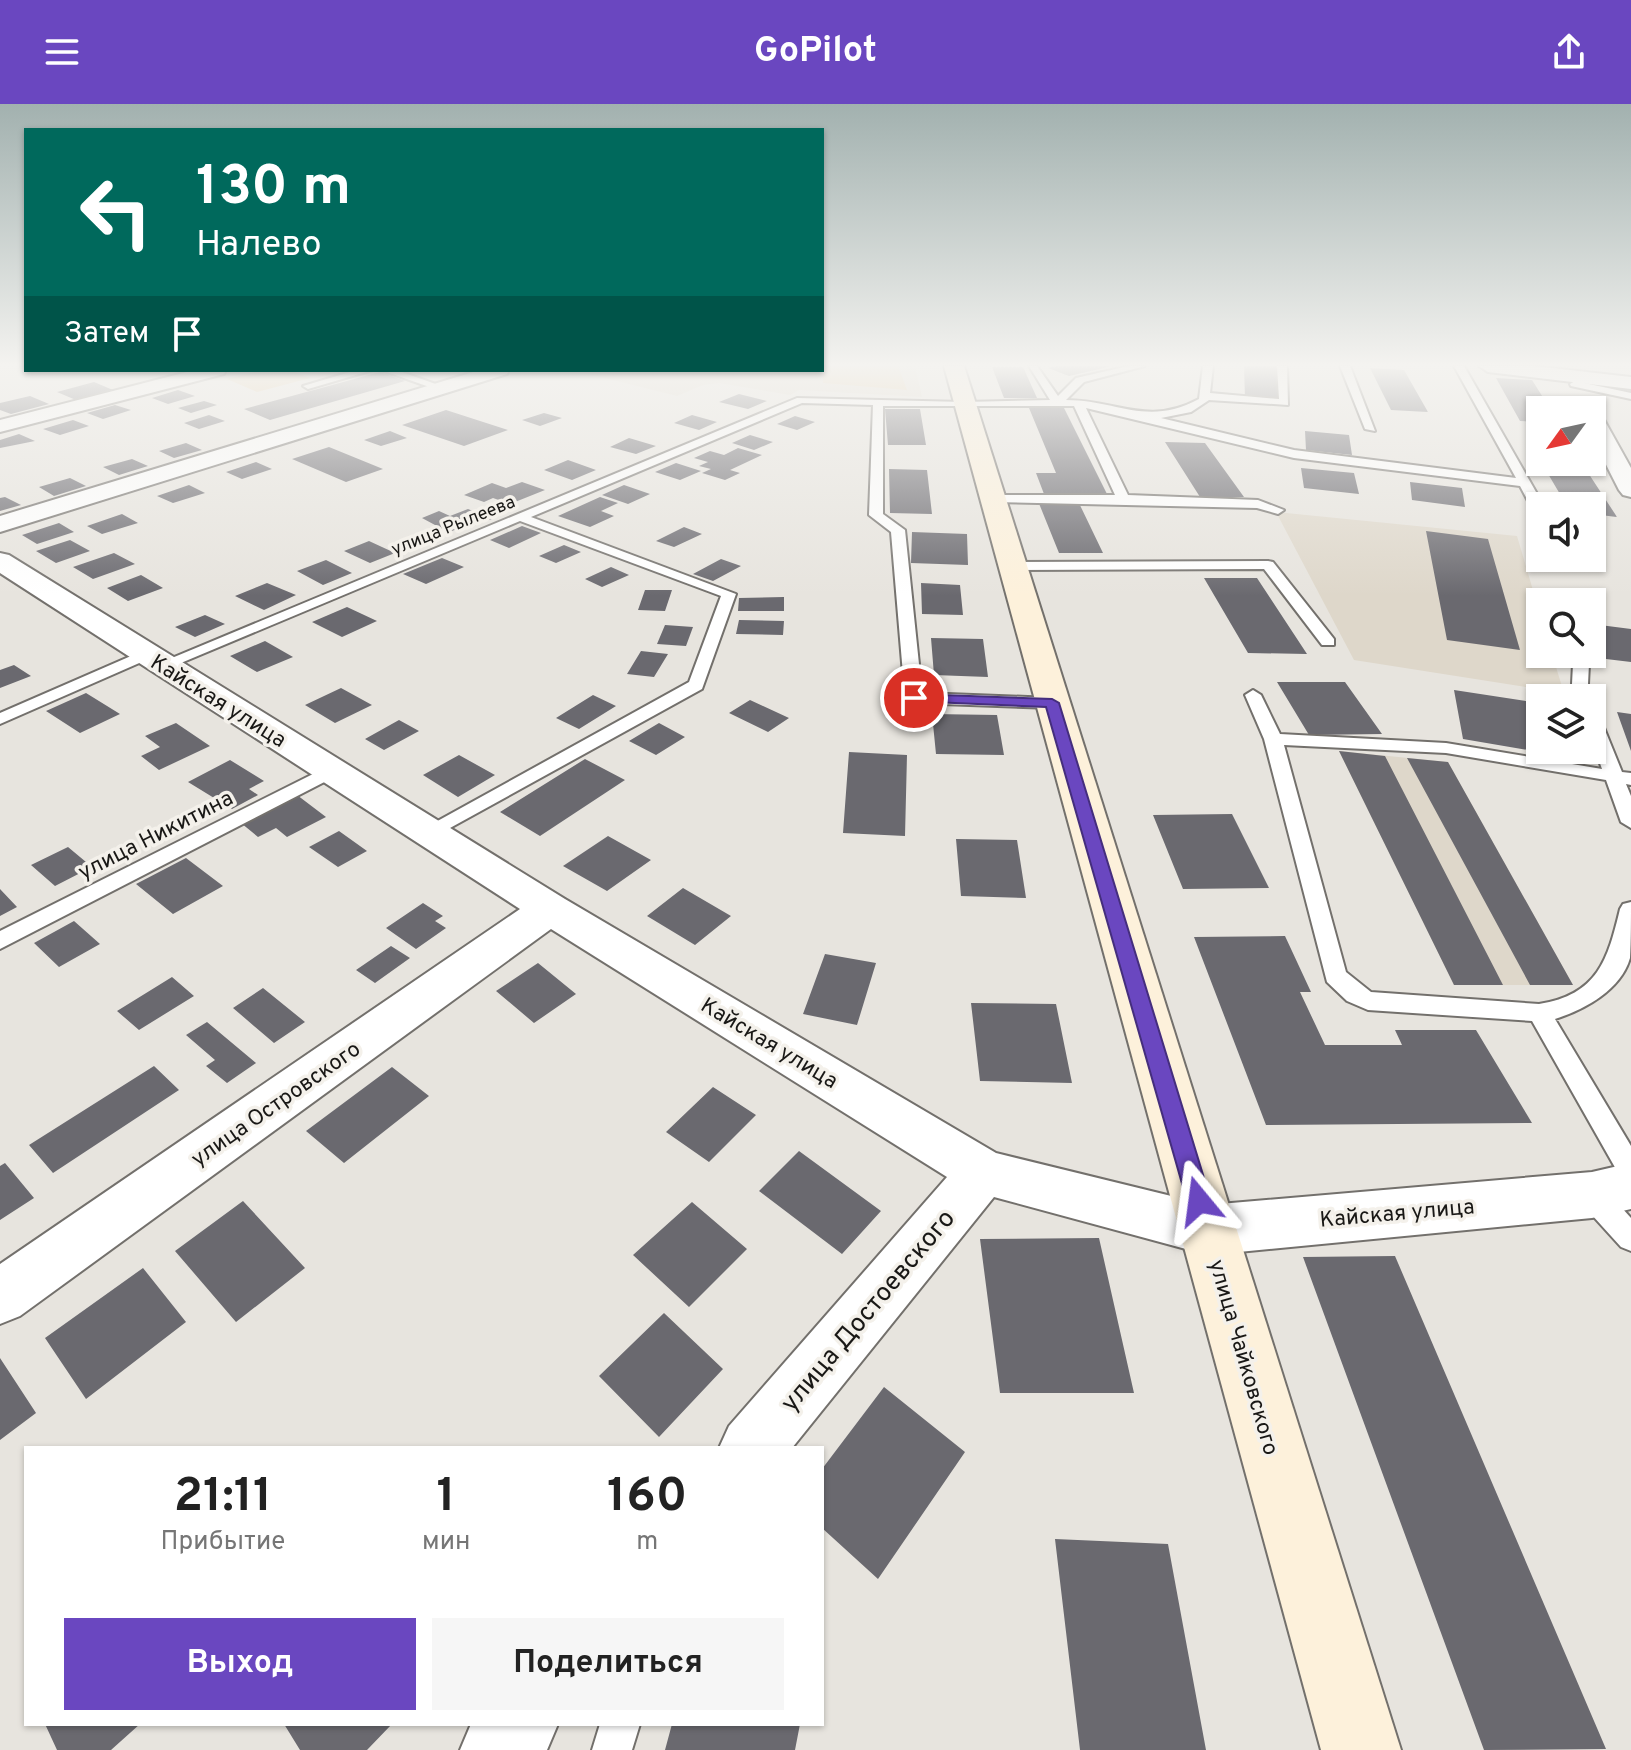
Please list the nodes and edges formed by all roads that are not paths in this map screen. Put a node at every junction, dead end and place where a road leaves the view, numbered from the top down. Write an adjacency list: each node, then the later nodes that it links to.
1 (251, 443): 16 (street)
2 (698, 443): 15 (lane, улица Рылеева)
3 (877, 443): 22 (lane)
4 (975, 443): 12 (street, улица Чайковского)
5 (1097, 443): 13 (lane)
6 (1249, 443): 9 (lane)
7 (1502, 443): 9 (lane)
8 (1622, 457): 10 (street)
9 (1525, 483): 11 (lane)
10 (1631, 490)
11 (1530, 492)
12 (991, 498): 13 (lane); 18 (street, улица Чайковского)
13 (1123, 499): 14 (lane)
14 (1278, 510)
15 (520, 517): 20 (lane, улица Рылеева); 29 (lane)
16 (0, 524)
17 (0, 561): 20 (street, Кайская улица)
18 (1011, 566): 19 (lane); 22 (street, улица Чайковского)
19 (1328, 642)
20 (155, 660): 23 (lane, улица Рылеева); 26 (street, Кайская улица)
21 (1253, 695): 24 (lane)
22 (1052, 703): 36 (street, улица Чайковского)
23 (0, 719)
24 (1273, 739): 27 (lane); 33 (lane)
25 (1606, 745): 27 (lane)
26 (331, 771): 29 (street, Кайская улица); 32 (lane, улица Никитина)
27 (1622, 778): 28 (lane)
28 (1631, 822)
29 (430, 833): 30 (street, Кайская улица)
30 (550, 909): 34 (street, Кайская улица); 38 (street, улица Островского)
31 (1631, 909): 33 (lane)
32 (0, 941)
33 (1539, 1013): 35 (lane)
34 (983, 1172): 36 (street, Кайская улица); 39 (street, улица Достоевского)
35 (1618, 1183): 36 (street, Кайская улица); 37 (lane)
36 (1208, 1230): 44 (street, улица Чайковского)
37 (1631, 1238)
38 (0, 1297)
39 (753, 1446)
40 (518, 1726): 42 (street)
41 (619, 1726): 43 (lane)
42 (498, 1750)
43 (612, 1750)
44 (1361, 1750)

